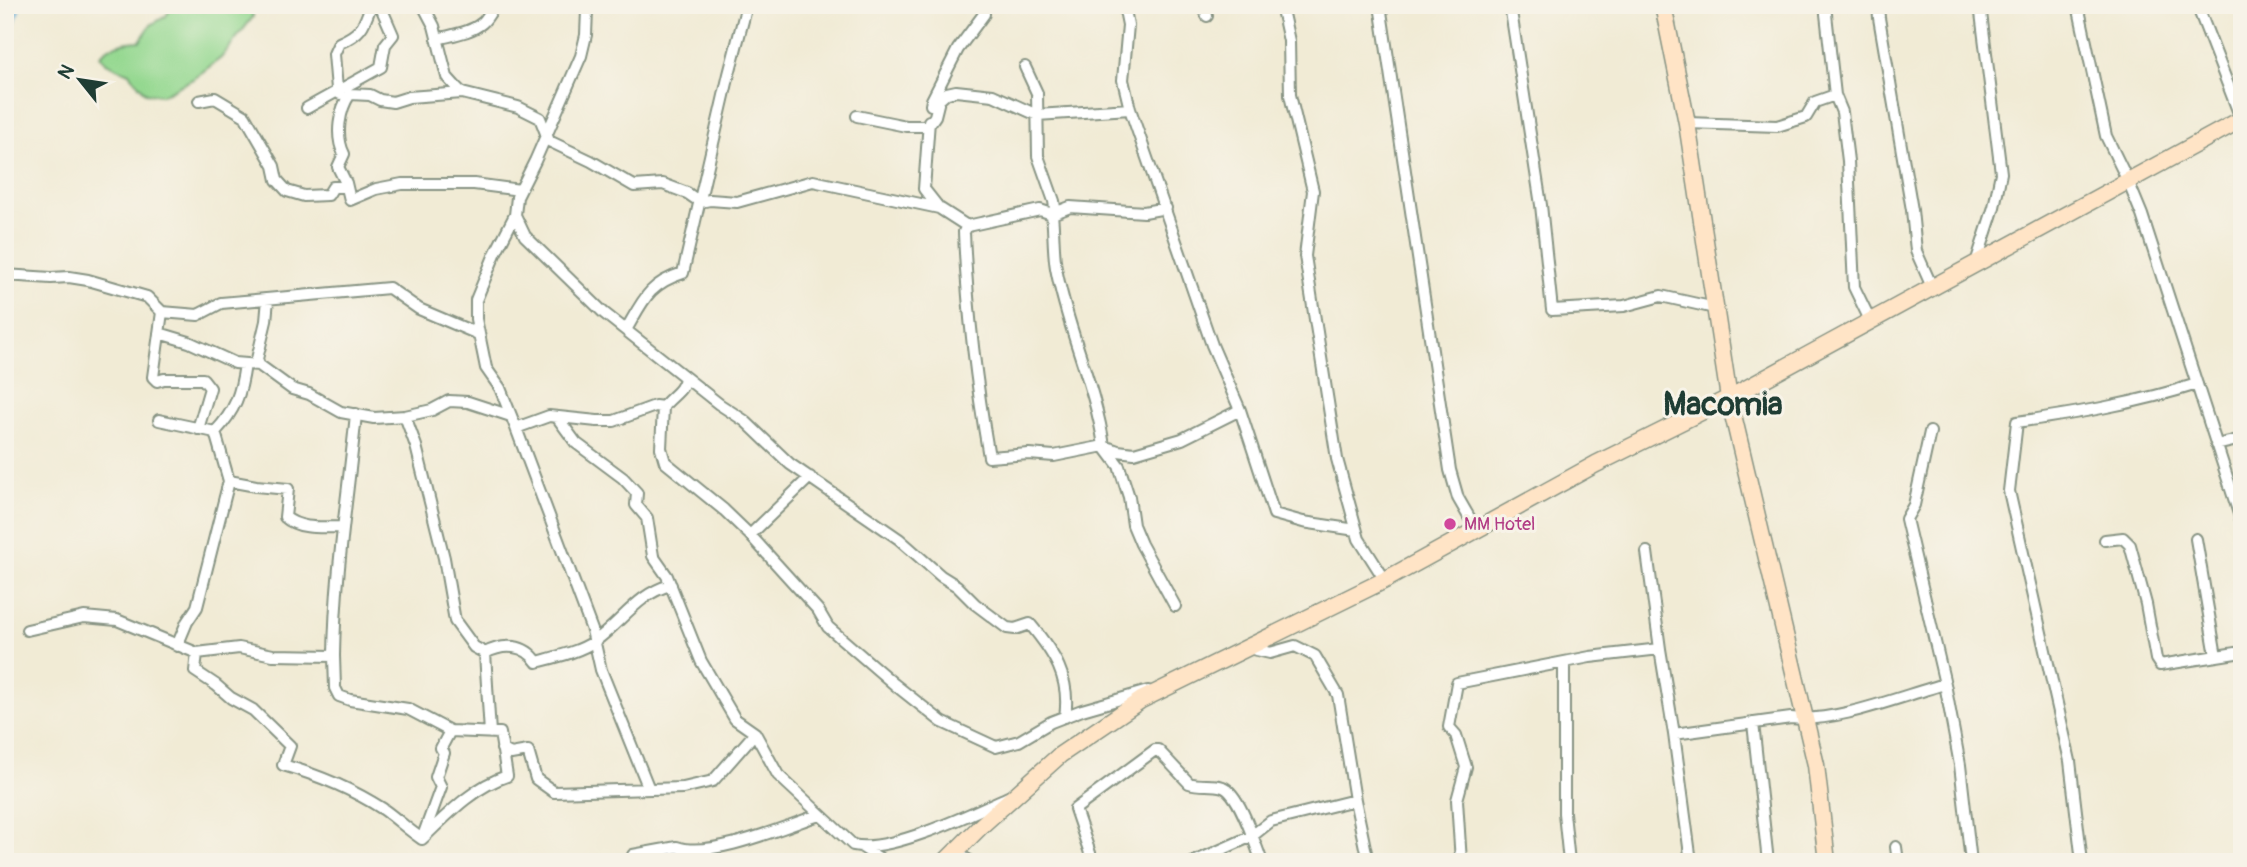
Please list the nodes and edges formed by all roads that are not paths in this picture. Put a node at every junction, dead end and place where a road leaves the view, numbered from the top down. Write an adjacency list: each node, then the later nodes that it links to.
1 (371, 5): 20 (street)
2 (380, 5): 20 (street)
3 (423, 5): 18 (street)
4 (497, 5): 18 (street)
5 (747, 5): 36 (street)
6 (982, 5): 31 (street)
7 (1124, 5): 26 (street)
8 (1281, 5): 75 (street)
9 (1380, 5): 76 (street)
10 (1510, 5): 46 (street)
11 (1663, 5): 30 (main road)
12 (1825, 5): 22 (street)
13 (1878, 5): 44 (street)
14 (1980, 5): 42 (street)
15 (2078, 5): 33 (street)
16 (2197, 5): 29 (street)
17 (586, 7): 32 (street)
18 (437, 38): 21 (street)
19 (1026, 67): 27 (street)
20 (337, 89): 24 (street); 25 (street)
21 (462, 93): 24 (street); 32 (street)
22 (1835, 95): 30 (street); 48 (street)
23 (200, 101): 34 (street)
24 (345, 102): 34 (street)
25 (306, 108)
26 (1130, 109): 27 (street); 38 (street)
27 (1037, 115): 31 (street); 39 (street)
28 (857, 116): 31 (street)
29 (2242, 120): 33 (main road)
30 (1687, 123): 46 (main road)
31 (928, 126): 37 (street)
32 (547, 133): 35 (street); 36 (street)
33 (2128, 181): 42 (main road); 55 (street)
34 (347, 187): 35 (street)
35 (520, 190): 40 (street)
36 (700, 202): 37 (street); 49 (street)
37 (939, 208): 41 (street)
38 (1166, 208): 39 (street); 58 (street)
39 (1052, 214): 41 (street); 70 (street)
40 (515, 215): 49 (street); 51 (street)
41 (967, 226): 70 (street)
42 (1976, 263): 44 (main road)
43 (5, 275): 47 (street)
44 (1932, 287): 48 (main road)
45 (268, 299): 47 (street); 51 (street); 53 (street)
46 (1715, 308): 56 (main road)
47 (162, 312): 50 (street)
48 (1870, 320): 56 (main road)
49 (625, 330): 54 (street)
50 (159, 333): 52 (street); 65 (street)
51 (478, 334): 61 (street)
52 (244, 365): 53 (street); 66 (street)
53 (259, 365): 59 (street)
54 (685, 377): 57 (street); 71 (street)
55 (2197, 384): 69 (street); 128 (street)
56 (1729, 398): 76 (main road); 98 (main road)
57 (663, 407): 62 (street); 77 (street)
58 (1240, 410): 70 (street); 75 (street)
59 (356, 414): 60 (street); 74 (street)
60 (405, 416): 61 (street); 91 (street)
61 (511, 416): 64 (street)
62 (558, 417): 64 (street); 82 (street)
63 (159, 421): 65 (street)
64 (516, 428): 85 (street)
65 (198, 429): 66 (street)
66 (215, 432): 72 (street)
67 (1930, 432): 95 (street)
68 (2242, 439): 69 (street)
69 (2216, 444): 73 (street)
70 (1104, 446): 83 (street)
71 (810, 477): 77 (street); 97 (street)
72 (229, 481): 74 (street); 86 (street)
73 (2242, 523)
74 (342, 527): 92 (street)
75 (1356, 530): 81 (street)
76 (1477, 531): 81 (main road)
77 (750, 535): 97 (street)
78 (2196, 539): 93 (street)
79 (2105, 540): 93 (street)
80 (1647, 552): 88 (street)
81 (1385, 580): 87 (main road)
82 (671, 585): 85 (street); 102 (street)
83 (1175, 606)
84 (27, 630): 86 (street)
85 (594, 641): 91 (street); 105 (street)
86 (177, 646): 90 (street)
87 (1247, 648): 96 (main road); 107 (street)
88 (1660, 649): 94 (street); 103 (street)
89 (2242, 652): 93 (street)
90 (197, 653): 92 (street); 110 (street)
91 (485, 653): 101 (street)
92 (334, 656): 100 (street)
93 (2216, 656)
94 (1564, 663): 121 (street); 122 (street)
95 (1945, 684): 98 (street); 127 (street)
96 (1168, 687): 97 (street); 106 (main road)
97 (1065, 717)
98 (1806, 720): 99 (street); 125 (main road)
99 (1753, 723): 103 (street); 124 (street)
100 (450, 731): 101 (street); 110 (street)
101 (490, 733): 104 (street)
102 (755, 733): 105 (street); 108 (street)
103 (1674, 734): 123 (street)
104 (502, 749): 105 (street); 110 (street)
105 (649, 789)
106 (1017, 793): 112 (street); 114 (main road)
107 (1354, 800): 109 (street); 120 (street)
108 (819, 815): 112 (street); 113 (street)
109 (1252, 836): 117 (street); 118 (street); 119 (street)
110 (422, 839)
111 (1896, 847): 126 (street)
112 (862, 848): 115 (street)
113 (633, 855)
114 (950, 857): 116 (street)
115 (885, 862)
116 (972, 862)
117 (1093, 862)
118 (1194, 862)
119 (1262, 862)
120 (1368, 862)
121 (1461, 862)
122 (1569, 862)
123 (1692, 862)
124 (1768, 862)
125 (1827, 862)
126 (1898, 862)
127 (1971, 862)
128 (2082, 862)

